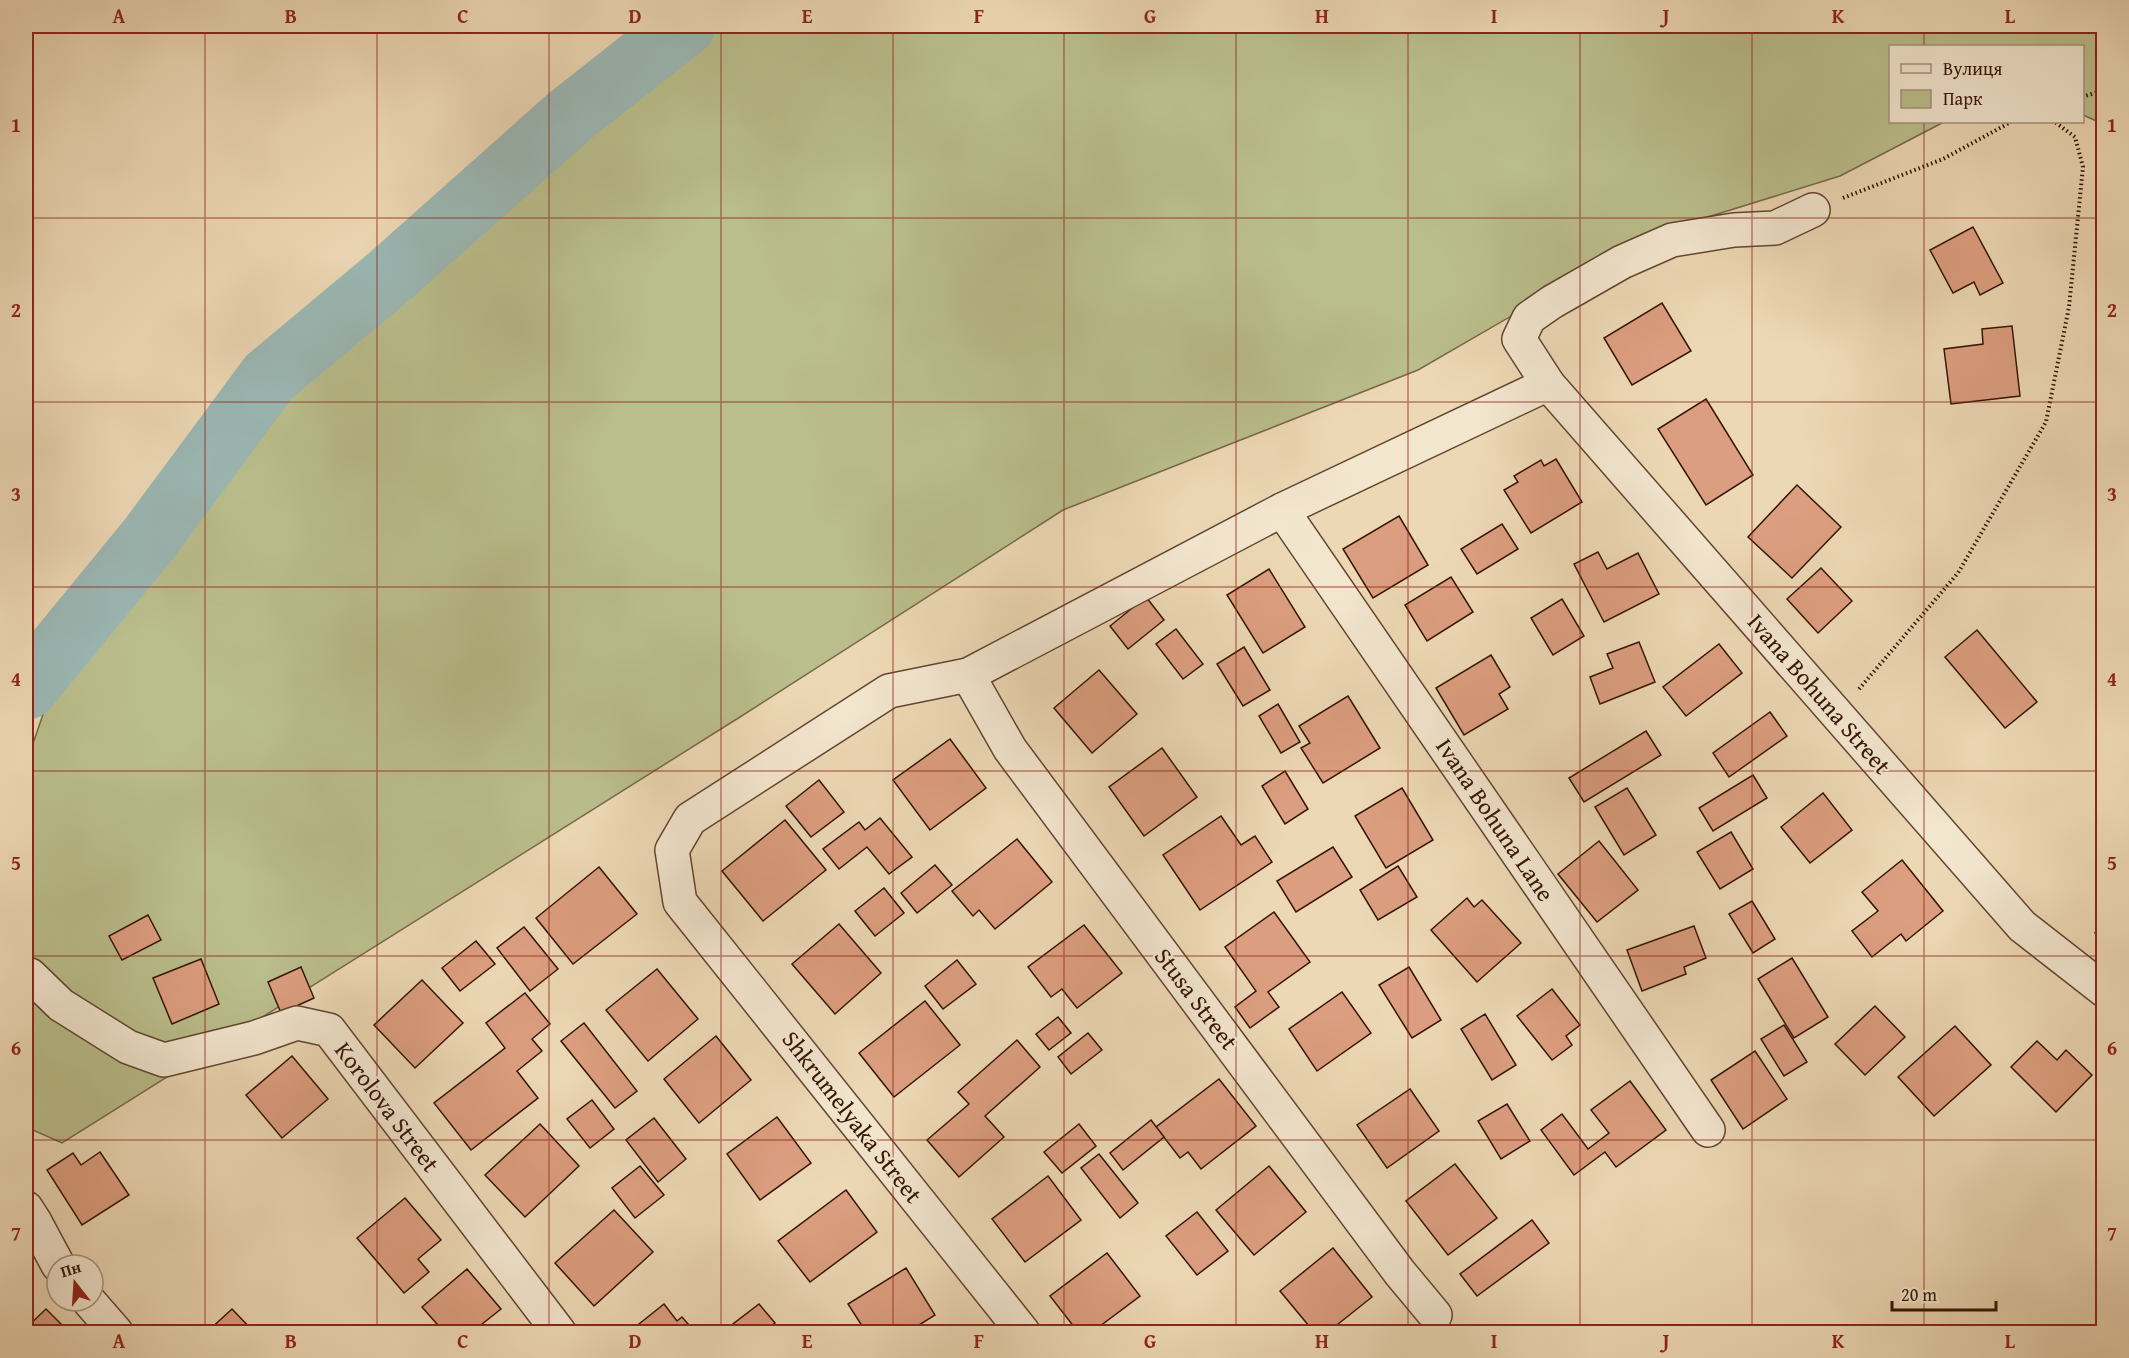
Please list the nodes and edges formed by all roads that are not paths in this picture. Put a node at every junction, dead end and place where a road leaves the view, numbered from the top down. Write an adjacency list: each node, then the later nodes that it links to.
1 (1813, 210): 2 (street, Ivana Bohuna Street)
2 (1548, 384): 3 (street); 6 (street, Ivana Bohuna Street)
3 (1282, 510): 4 (street); 7 (street, Ivana Bohuna Lane)
4 (968, 675): 11 (street, Stusa Street); 14 (street, Shkrumelyaka Street)
5 (30, 975): 13 (street, Korolova Street)
6 (2103, 990)
7 (1708, 1130)
8 (26, 1209): 9 (street)
9 (52, 1253)
10 (99, 1313): 12 (street)
11 (1435, 1315)
12 (116, 1332)
13 (559, 1332)
14 (1023, 1332)

